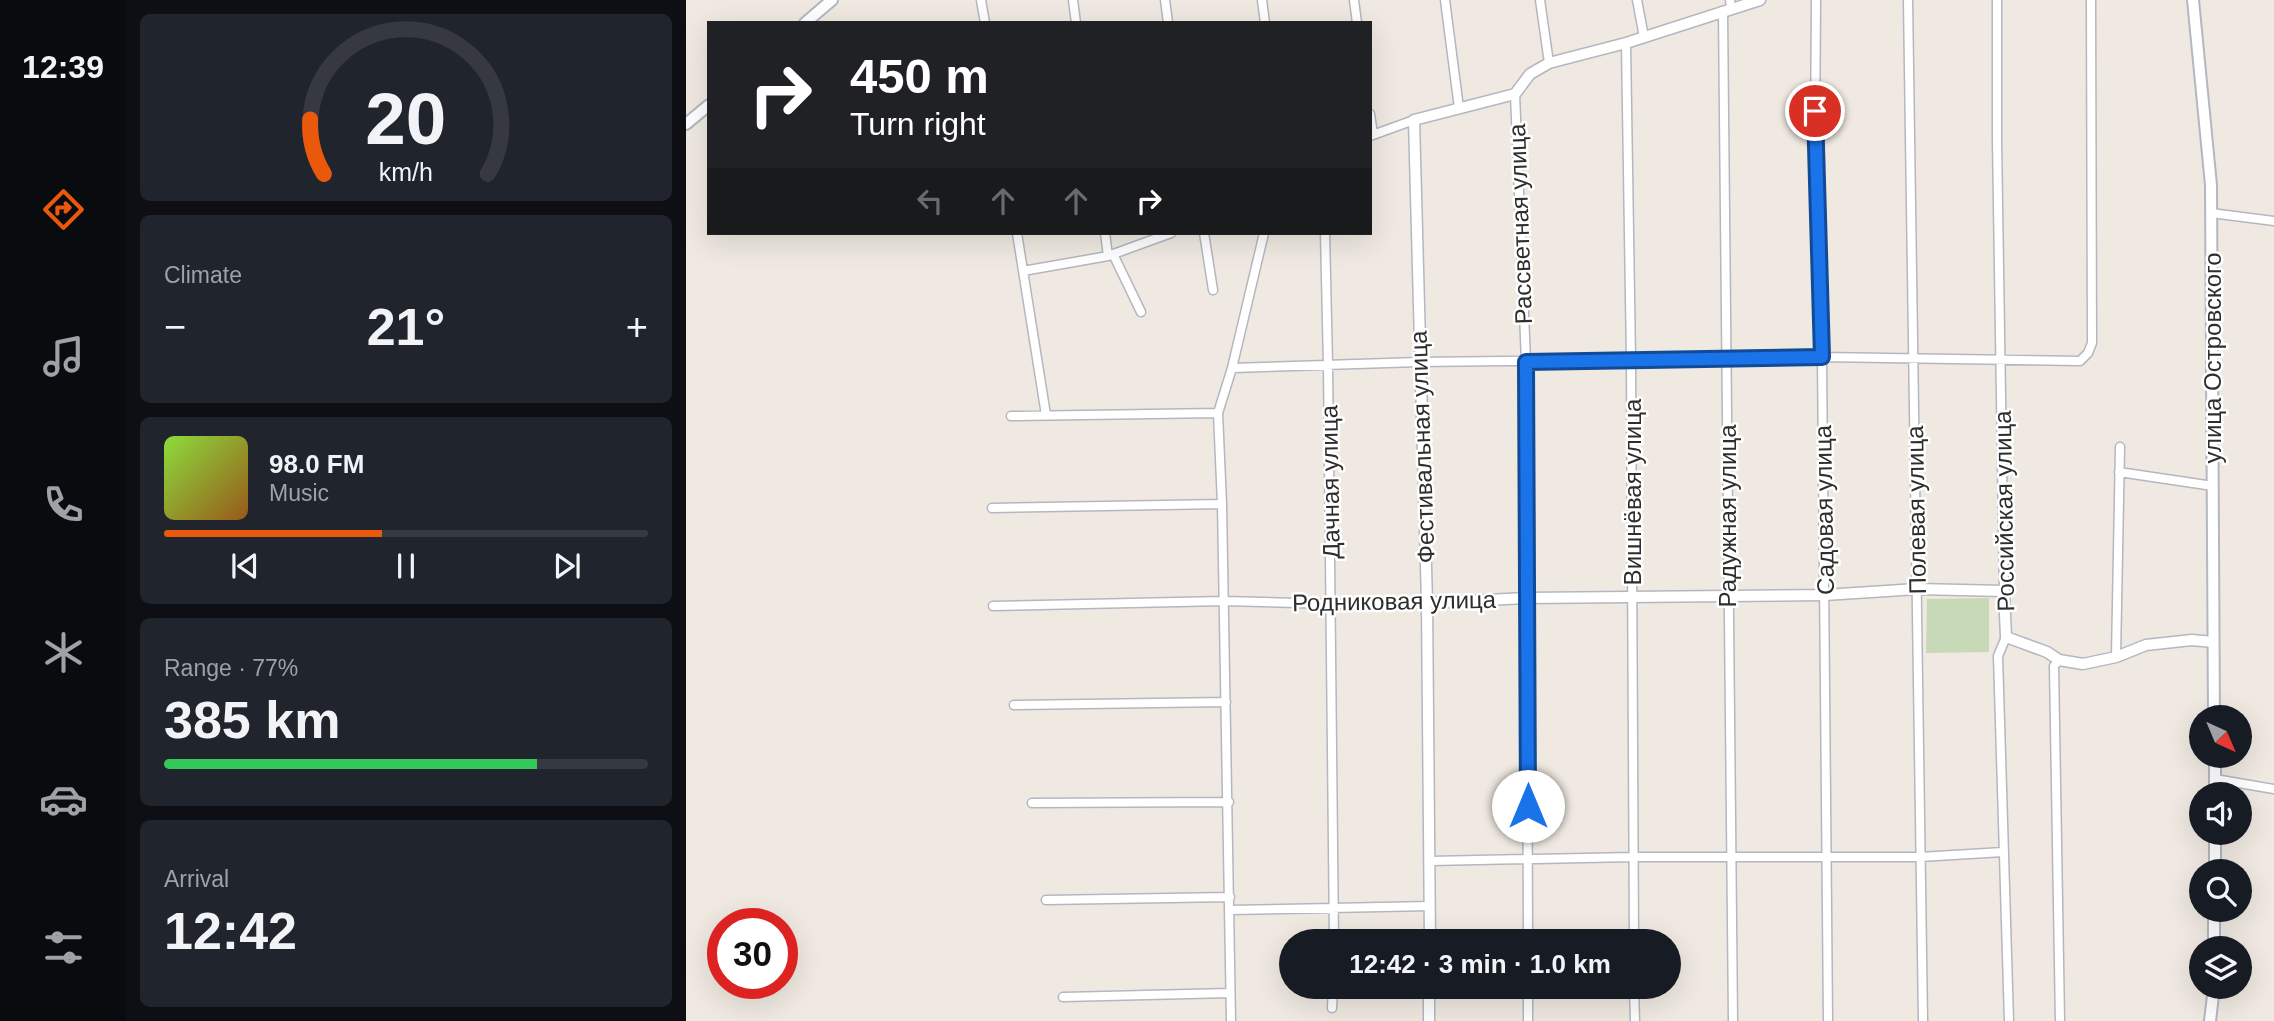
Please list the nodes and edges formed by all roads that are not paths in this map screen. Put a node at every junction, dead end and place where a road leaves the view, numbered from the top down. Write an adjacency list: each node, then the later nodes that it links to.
1 (832, 0): 17 (main road)
2 (981, 0): 18 (street)
3 (1073, 0): 19 (street)
4 (1165, 0): 20 (street)
5 (1262, 0): 21 (street)
6 (1354, 0): 22 (street)
7 (1445, 0): 28 (street)
8 (1540, 0): 25 (street)
9 (1637, 0): 23 (street)
10 (1760, 0): 16 (street)
11 (1816, 0): 44 (street, Садовая улица)
12 (1908, 0): 45 (street, Полевая улица)
13 (1997, 0): 47 (street, Российская улица)
14 (2091, 0): 47 (street)
15 (2193, 0): 32 (main road, улица Островского)
16 (1728, 6): 23 (street); 46 (street, Радужная улица)
17 (807, 21)
18 (985, 21)
19 (1076, 21)
20 (1168, 21)
21 (1265, 21)
22 (1357, 21)
23 (1644, 37): 24 (street)
24 (1626, 43): 25 (street); 48 (street, Вишнёвая улица)
25 (1549, 63): 26 (street)
26 (1516, 94): 28 (street); 50 (street, Рассветная улица)
27 (707, 107): 30 (main road)
28 (1459, 108): 29 (street)
29 (1414, 120): 31 (street); 49 (street, Фестивальная улица)
30 (686, 124)
31 (1372, 135)
32 (2211, 213): 33 (street); 58 (main road, улица Островского)
33 (2274, 221)
34 (1017, 235): 41 (street)
35 (1106, 235): 40 (street)
36 (1166, 235): 40 (street)
37 (1204, 235): 42 (street)
38 (1264, 235): 52 (street)
39 (1325, 235): 51 (street, Дачная улица)
40 (1111, 255): 41 (street); 43 (street)
41 (1023, 271): 54 (street)
42 (1213, 290)
43 (1141, 312)
44 (1822, 357): 45 (street); 46 (street); 64 (street, Садовая улица)
45 (1914, 358): 47 (street); 61 (street, Полевая улица)
46 (1726, 359): 48 (street); 63 (street, Радужная улица)
47 (2001, 359): 62 (street, Российская улица)
48 (1631, 360): 50 (street); 66 (street, Вишнёвая улица)
49 (1419, 362): 50 (street); 51 (street); 68 (street, Фестивальная улица)
50 (1526, 362): 65 (street, Рассветная улица)
51 (1328, 365): 52 (street); 69 (street, Дачная улица)
52 (1232, 368): 53 (street)
53 (1217, 413): 54 (street); 59 (street)
54 (1045, 415): 55 (street)
55 (1011, 416)
56 (2120, 447): 57 (street)
57 (2119, 472): 58 (street); 73 (street)
58 (2213, 486): 72 (main road, улица Островского)
59 (1222, 504): 60 (street); 67 (street)
60 (992, 508)
61 (1917, 589): 62 (street, Родниковая улица); 64 (street, Родниковая улица); 86 (street, Полевая улица)
62 (2004, 591): 71 (street, Российская улица)
63 (1728, 594): 64 (street, Родниковая улица); 66 (street, Родниковая улица); 85 (street, Радужная улица)
64 (1825, 595): 88 (street, Садовая улица)
65 (1527, 598): 66 (street, Родниковая улица); 68 (street, Родниковая улица); 87 (street, Рассветная улица)
66 (1633, 598): 84 (street, Вишнёвая улица)
67 (1224, 601): 69 (street, Родниковая улица); 70 (street, Родниковая улица); 75 (street)
68 (1427, 603): 69 (street, Родниковая улица); 89 (street, Фестивальная улица)
69 (1331, 604): 93 (street, Дачная улица)
70 (993, 606)
71 (2006, 637): 74 (street); 83 (street, Российская улица)
72 (2213, 642): 73 (street); 77 (main road, улица Островского)
73 (2116, 657): 74 (street)
74 (2059, 660): 115 (street)
75 (1226, 702): 76 (street); 81 (street)
76 (1014, 705)
77 (2214, 705)
78 (2215, 768): 79 (main road)
79 (2215, 779): 80 (street)
80 (2274, 789)
81 (1228, 802): 82 (street); 90 (street)
82 (1032, 803)
83 (2003, 852): 86 (street); 114 (street, Российская улица)
84 (1633, 857): 85 (street); 87 (street); 98 (street, Вишнёвая улица)
85 (1731, 857): 88 (street); 111 (street, Радужная улица)
86 (1920, 857): 88 (street); 113 (street, Полевая улица)
87 (1528, 858): 89 (street); 97 (street, Рассветная улица)
88 (1826, 858): 112 (street, Садовая улица)
89 (1430, 861): 92 (street, Фестивальная улица)
90 (1230, 897): 91 (street); 94 (street)
91 (1046, 900)
92 (1430, 906): 93 (street); 96 (street, Фестивальная улица)
93 (1336, 909): 94 (street); 95 (street, Дачная улица)
94 (1230, 911): 99 (street)
95 (1335, 929)
96 (1430, 929)
97 (1528, 929)
98 (1634, 929)
99 (1230, 993): 100 (street); 107 (street)
100 (1063, 997)
101 (1332, 999): 106 (street)
102 (1429, 999): 108 (street)
103 (1528, 999): 109 (street)
104 (1634, 999): 110 (street)
105 (2213, 999): 116 (main road)
106 (1332, 1008)
107 (1231, 1021)
108 (1429, 1021)
109 (1528, 1021)
110 (1635, 1021)
111 (1733, 1021)
112 (1828, 1021)
113 (1923, 1021)
114 (2009, 1021)
115 (2060, 1021)
116 (2210, 1021)

